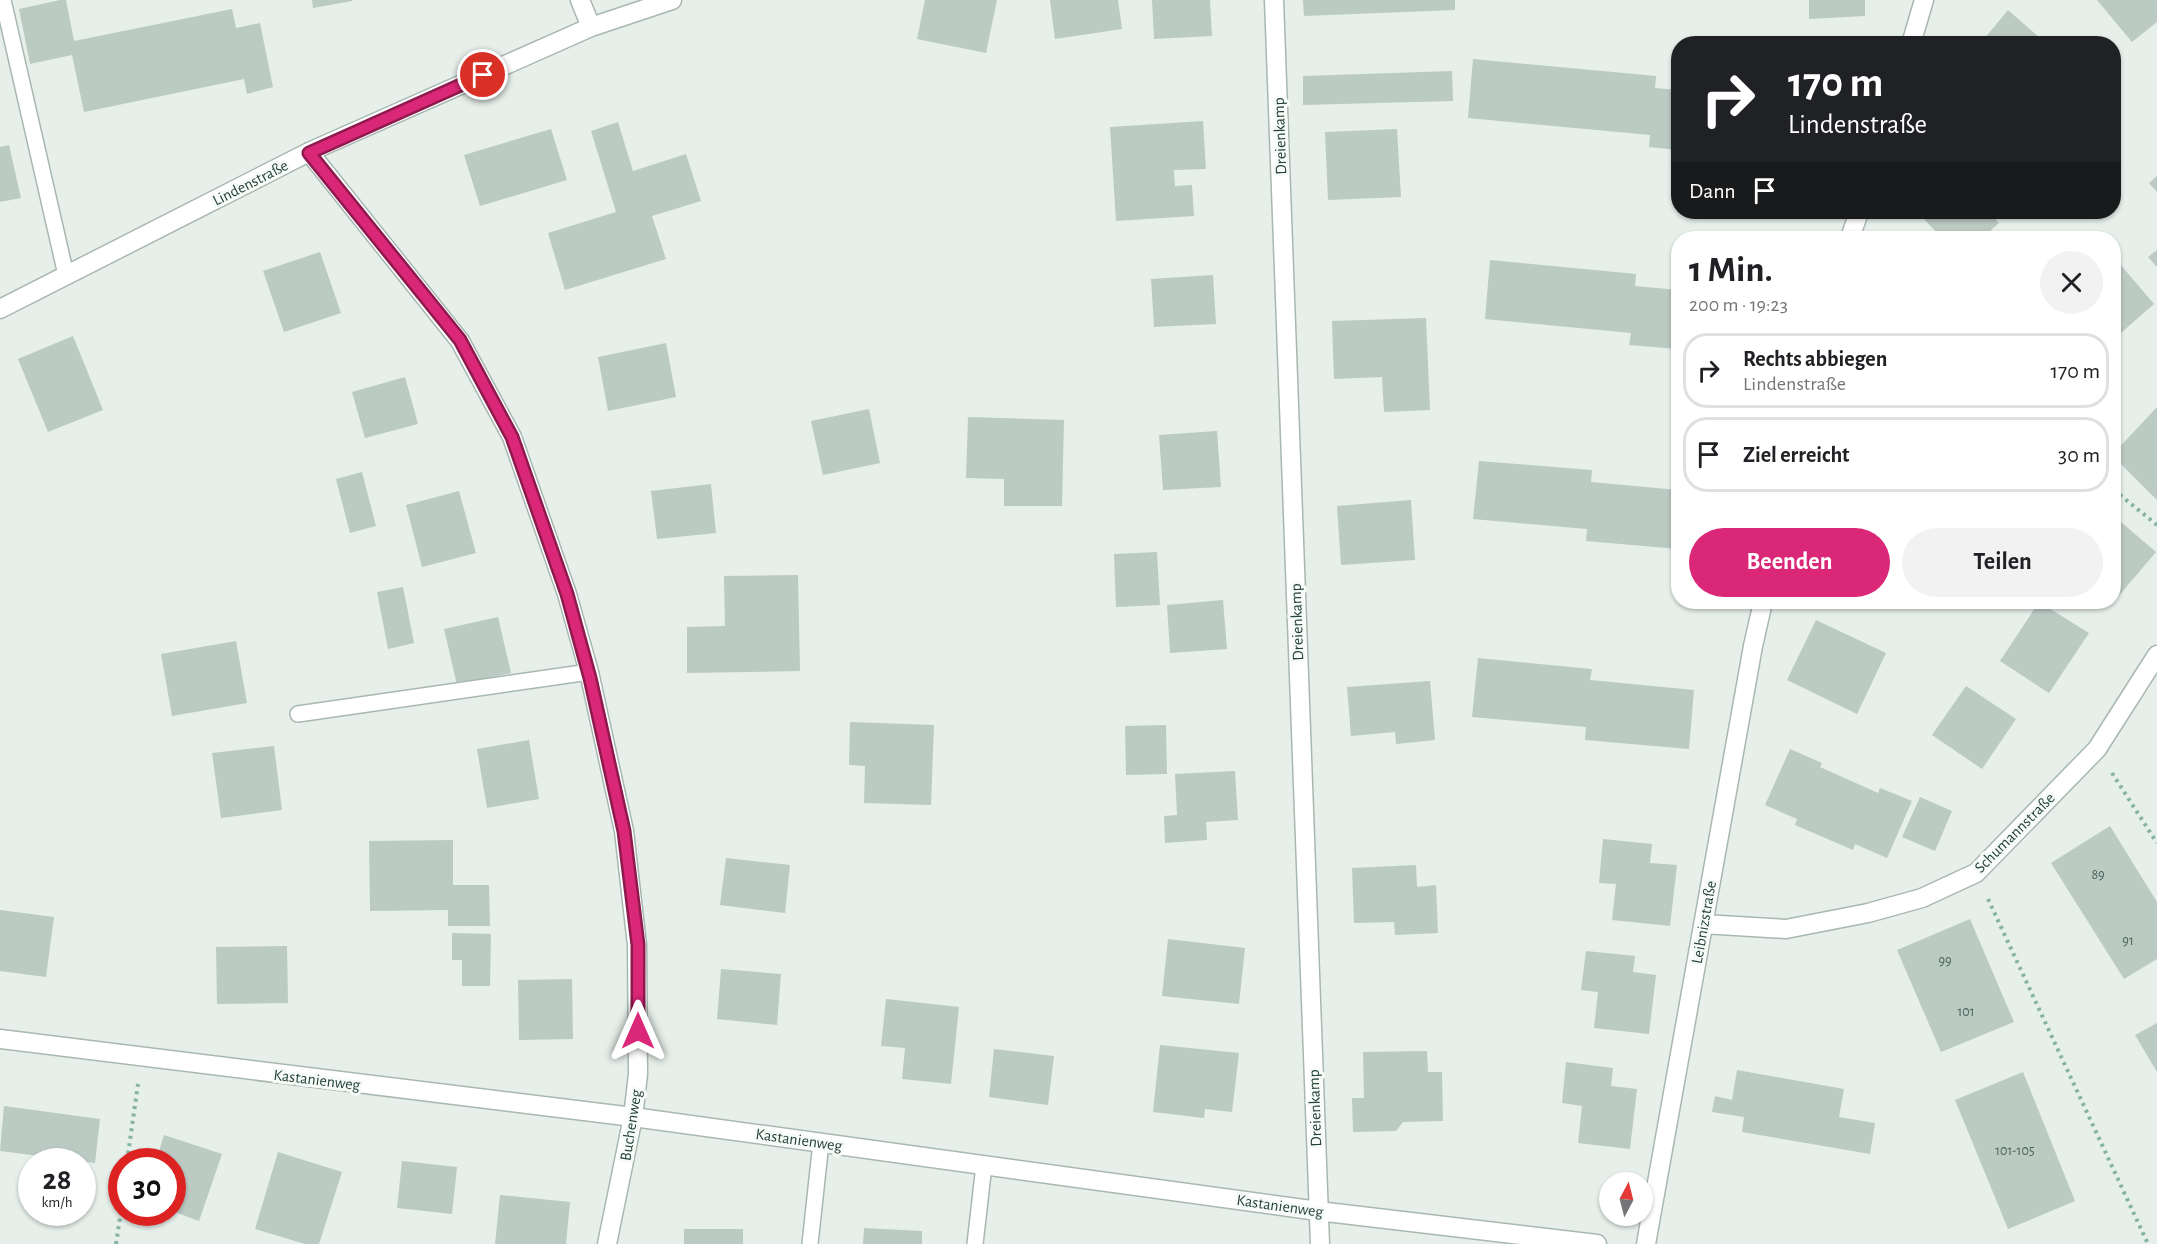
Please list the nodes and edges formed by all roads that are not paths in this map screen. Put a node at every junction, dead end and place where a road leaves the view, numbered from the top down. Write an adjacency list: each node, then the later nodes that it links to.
1 (3, 0): 9 (lane)
2 (580, 0): 6 (street)
3 (672, 0): 6 (street, Lindenstraße)
4 (1274, 0): 20 (street, Dreienkamp)
5 (1924, 0): 7 (street)
6 (591, 27): 8 (street, Lindenstraße)
7 (1913, 36)
8 (309, 153): 9 (street, Lindenstraße); 13 (street, Buchenweg)
9 (66, 275): 10 (street, Lindenstraße)
10 (0, 309)
11 (1762, 609): 15 (street, Leibnizstraße)
12 (2157, 655): 15 (street, Schumannstraße)
13 (589, 672): 14 (lane); 17 (street, Buchenweg)
14 (298, 714)
15 (1703, 924): 26 (street, Leibnizstraße)
16 (0, 1040): 17 (street, Kastanienweg)
17 (633, 1117): 18 (street, Kastanienweg); 21 (street, Buchenweg)
18 (821, 1142): 19 (street, Kastanienweg); 22 (lane)
19 (984, 1165): 20 (street, Kastanienweg); 23 (lane)
20 (1318, 1211): 24 (street, Dreienkamp); 25 (street, Kastanienweg)
21 (607, 1244)
22 (810, 1244)
23 (975, 1244)
24 (1320, 1244)
25 (1597, 1244)
26 (1646, 1244)

